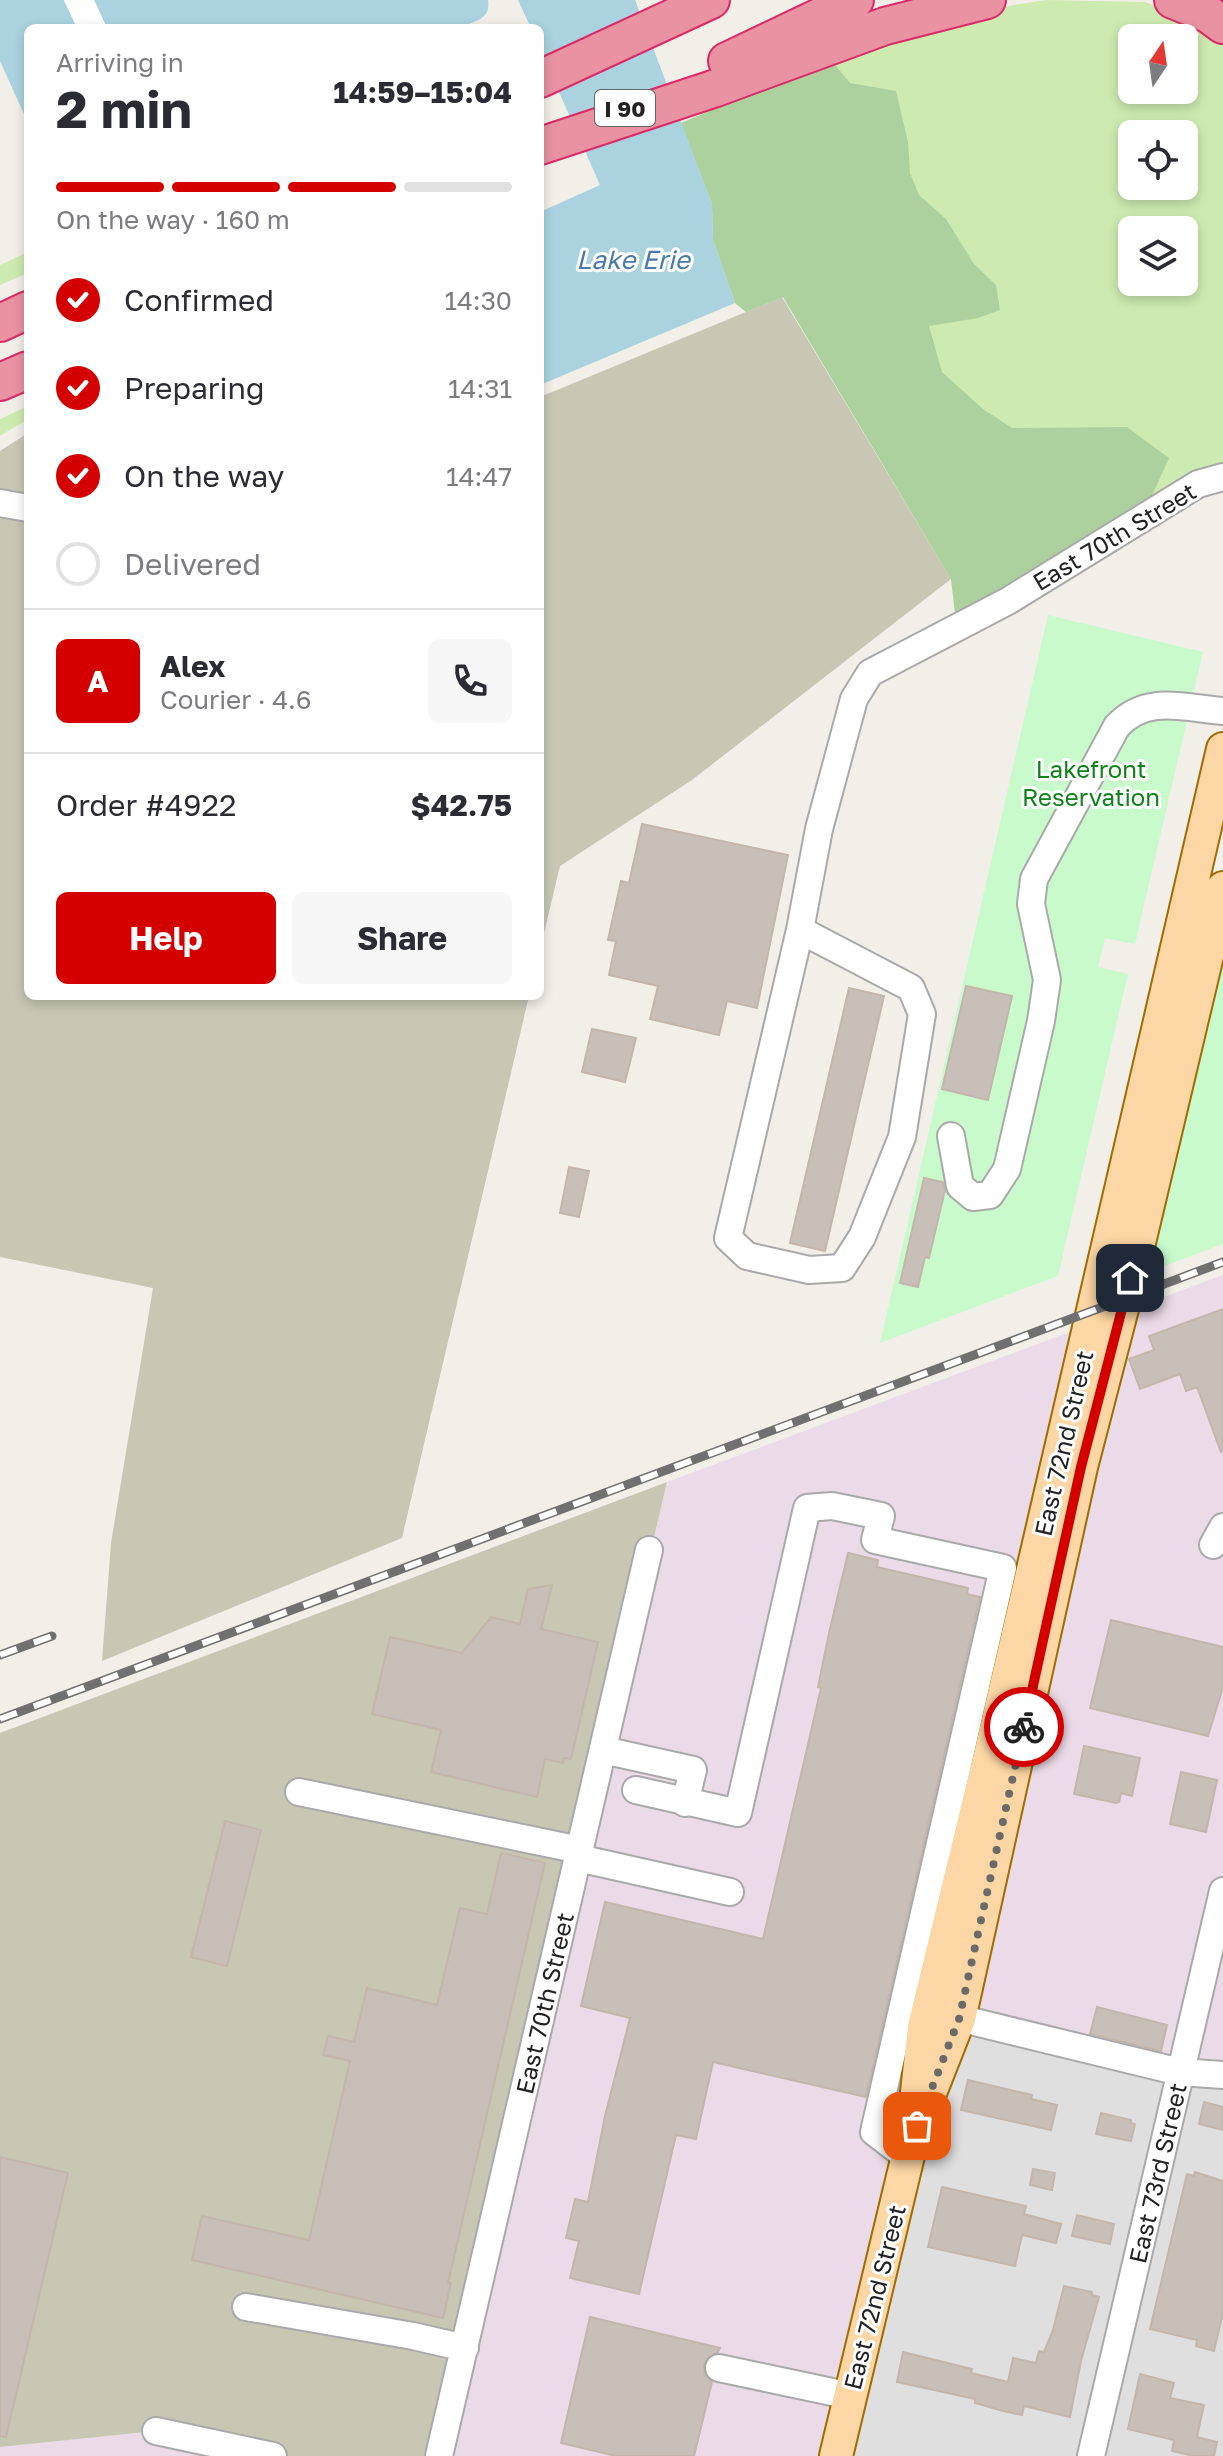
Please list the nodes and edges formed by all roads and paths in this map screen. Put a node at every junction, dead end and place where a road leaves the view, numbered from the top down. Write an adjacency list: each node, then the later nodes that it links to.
1 (855, 0): 7 (highway)
2 (987, 0): 7 (highway)
3 (1173, 0): 5 (highway)
4 (698, 4): 6 (highway, I 90)
5 (1223, 25)
6 (544, 77)
7 (711, 79): 8 (highway)
8 (544, 144)
9 (24, 312): 10 (highway)
10 (0, 323)
11 (24, 372): 12 (highway)
12 (0, 382)
13 (1223, 477): 19 (street, East 70th Street)
14 (0, 503): 15 (street)
15 (24, 507)
16 (1223, 711): 20 (street)
17 (1223, 749): 29 (main road, East 72nd Street)
18 (1223, 888): 30 (main road, East 72nd Street)
19 (800, 930): 19 (street, East 70th Street)
20 (951, 1136)
21 (649, 1550): 22 (street, East 70th Street)
22 (603, 1750): 25 (street); 26 (street, East 70th Street)
23 (636, 1790): 25 (street)
24 (299, 1792): 26 (street)
25 (685, 1803): 33 (street)
26 (579, 1854): 28 (street); 35 (street, East 70th Street)
27 (1223, 1891): 31 (street, East 73rd Street)
28 (730, 1892)
29 (928, 2011): 30 (street); 33 (main road, East 72nd Street)
30 (959, 2019): 31 (street); 33 (main road, East 72nd Street)
31 (1180, 2072): 32 (street); 42 (street, East 73rd Street)
32 (1223, 2075)
33 (910, 2148): 37 (main road, East 72nd Street)
34 (246, 2307): 35 (street)
35 (465, 2348): 40 (street, East 70th Street)
36 (719, 2368): 37 (street)
37 (851, 2396): 41 (main road, East 72nd Street)
38 (156, 2431): 39 (street)
39 (264, 2455)
40 (439, 2456)
41 (836, 2456)
42 (1091, 2456)

